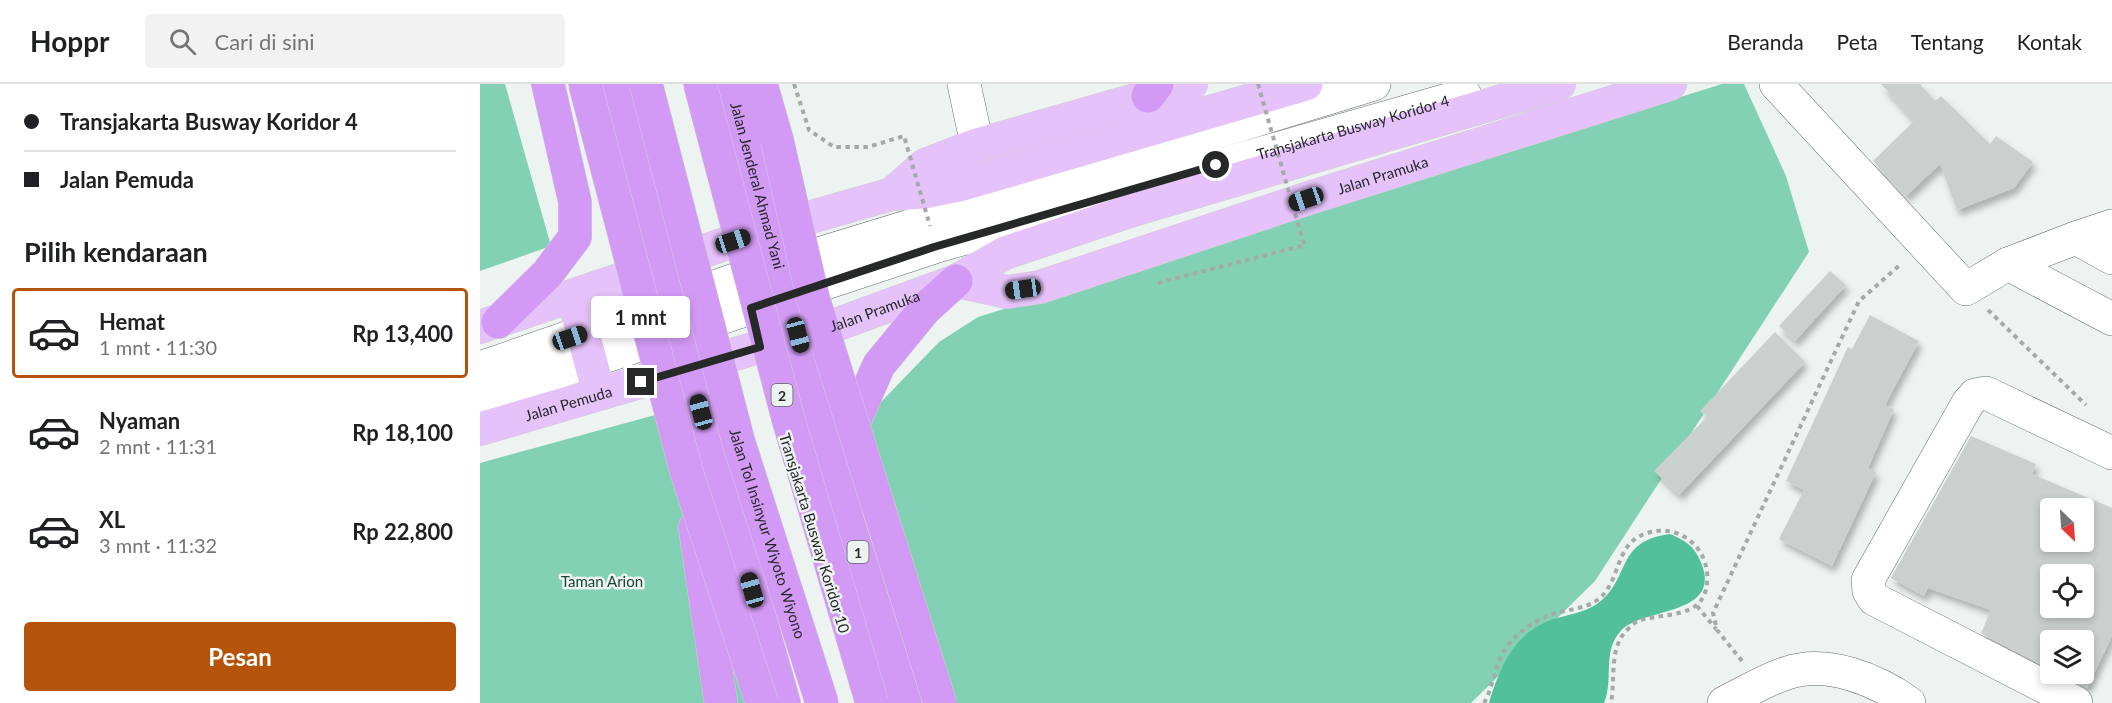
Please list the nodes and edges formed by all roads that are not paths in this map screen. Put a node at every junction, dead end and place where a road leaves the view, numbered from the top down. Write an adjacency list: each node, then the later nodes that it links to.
1 (548, 84): 37 (highway)
2 (585, 84): 48 (highway, bridge)
3 (616, 84): 28 (highway)
4 (640, 84): 28 (street)
5 (646, 84): 54 (highway, Jalan Tol Insinyur Wiyoto Wiyono, bridge)
6 (694, 84): 26 (street, Transjakarta Busway Koridor 10)
7 (700, 84): 56 (highway, 2, bridge)
8 (731, 84): 24 (highway, Jalan Jenderal Ahmad Yani / 1)
9 (761, 84): 20 (highway)
10 (771, 84): 20 (highway)
11 (964, 84): 21 (street)
12 (1191, 84): 19 (main road)
13 (1306, 84): 22 (main road)
14 (1374, 84): 31 (street, Transjakarta Busway Koridor 4)
15 (1503, 84): 31 (street, Transjakarta Busway Koridor 4)
16 (1559, 84): 32 (main road, Jalan Pramuka)
17 (1670, 84): 32 (main road, Jalan Pramuka)
18 (1776, 84): 29 (street)
19 (1152, 90): 21 (main road)
20 (777, 140): 58 (highway, bridge)
21 (977, 145): 22 (main road)
22 (892, 194): 24 (main road)
23 (2112, 226): 25 (street)
24 (769, 229): 26 (main road); 31 (highway, Jalan Jenderal Ahmad Yani / 1)
25 (2076, 238): 27 (street); 29 (street)
26 (733, 241): 28 (main road); 30 (street, Transjakarta Busway Koridor 10)
27 (2112, 258)
28 (672, 262): 33 (main road); 34 (highway)
29 (2008, 264): 36 (street)
30 (743, 277): 31 (street, Transjakarta Busway Koridor 4); 34 (street, Transjakarta Busway Koridor 4); 35 (street, Transjakarta Busway Koridor 10)
31 (784, 281): 35 (street, Transjakarta Busway Koridor 4); 39 (highway, Jalan Jenderal Ahmad Yani / 1)
32 (956, 281): 39 (main road, Jalan Pramuka); 49 (highway)
33 (573, 296): 37 (main road); 40 (main road)
34 (681, 298): 38 (highway); 40 (street, Transjakarta Busway Koridor 4)
35 (751, 308): 38 (street, Transjakarta Busway Koridor 4); 41 (street, Transjakarta Busway Koridor 10)
36 (2112, 319)
37 (489, 324)
38 (677, 333): 40 (street, Transjakarta Busway Koridor 4); 42 (highway)
39 (798, 335): 41 (main road, Jalan Pramuka); 49 (highway, Jalan Jenderal Ahmad Yani / 1)
40 (587, 347): 43 (street, Transjakarta Busway Koridor 4); 44 (main road); 45 (street, Transjakarta Busway Koridor 4)
41 (760, 347): 42 (main road, Jalan Pramuka); 55 (street, Transjakarta Busway Koridor 10)
42 (700, 364): 44 (main road, Jalan Pemuda); 52 (highway); 53 (street)
43 (480, 368)
44 (599, 393): 46 (main road, Jalan Pemuda)
45 (480, 398)
46 (480, 429)
47 (2112, 453): 61 (street)
48 (686, 470): 50 (highway, bridge); 51 (highway, bridge)
49 (835, 472): 57 (highway, Jalan Jenderal Ahmad Yani / 1)
50 (721, 703)
51 (762, 703)
52 (784, 703)
53 (816, 703)
54 (822, 703)
55 (866, 703)
56 (872, 703)
57 (905, 703)
58 (940, 703)
59 (1724, 703): 60 (street)
60 (1909, 703)
61 (2076, 703)

